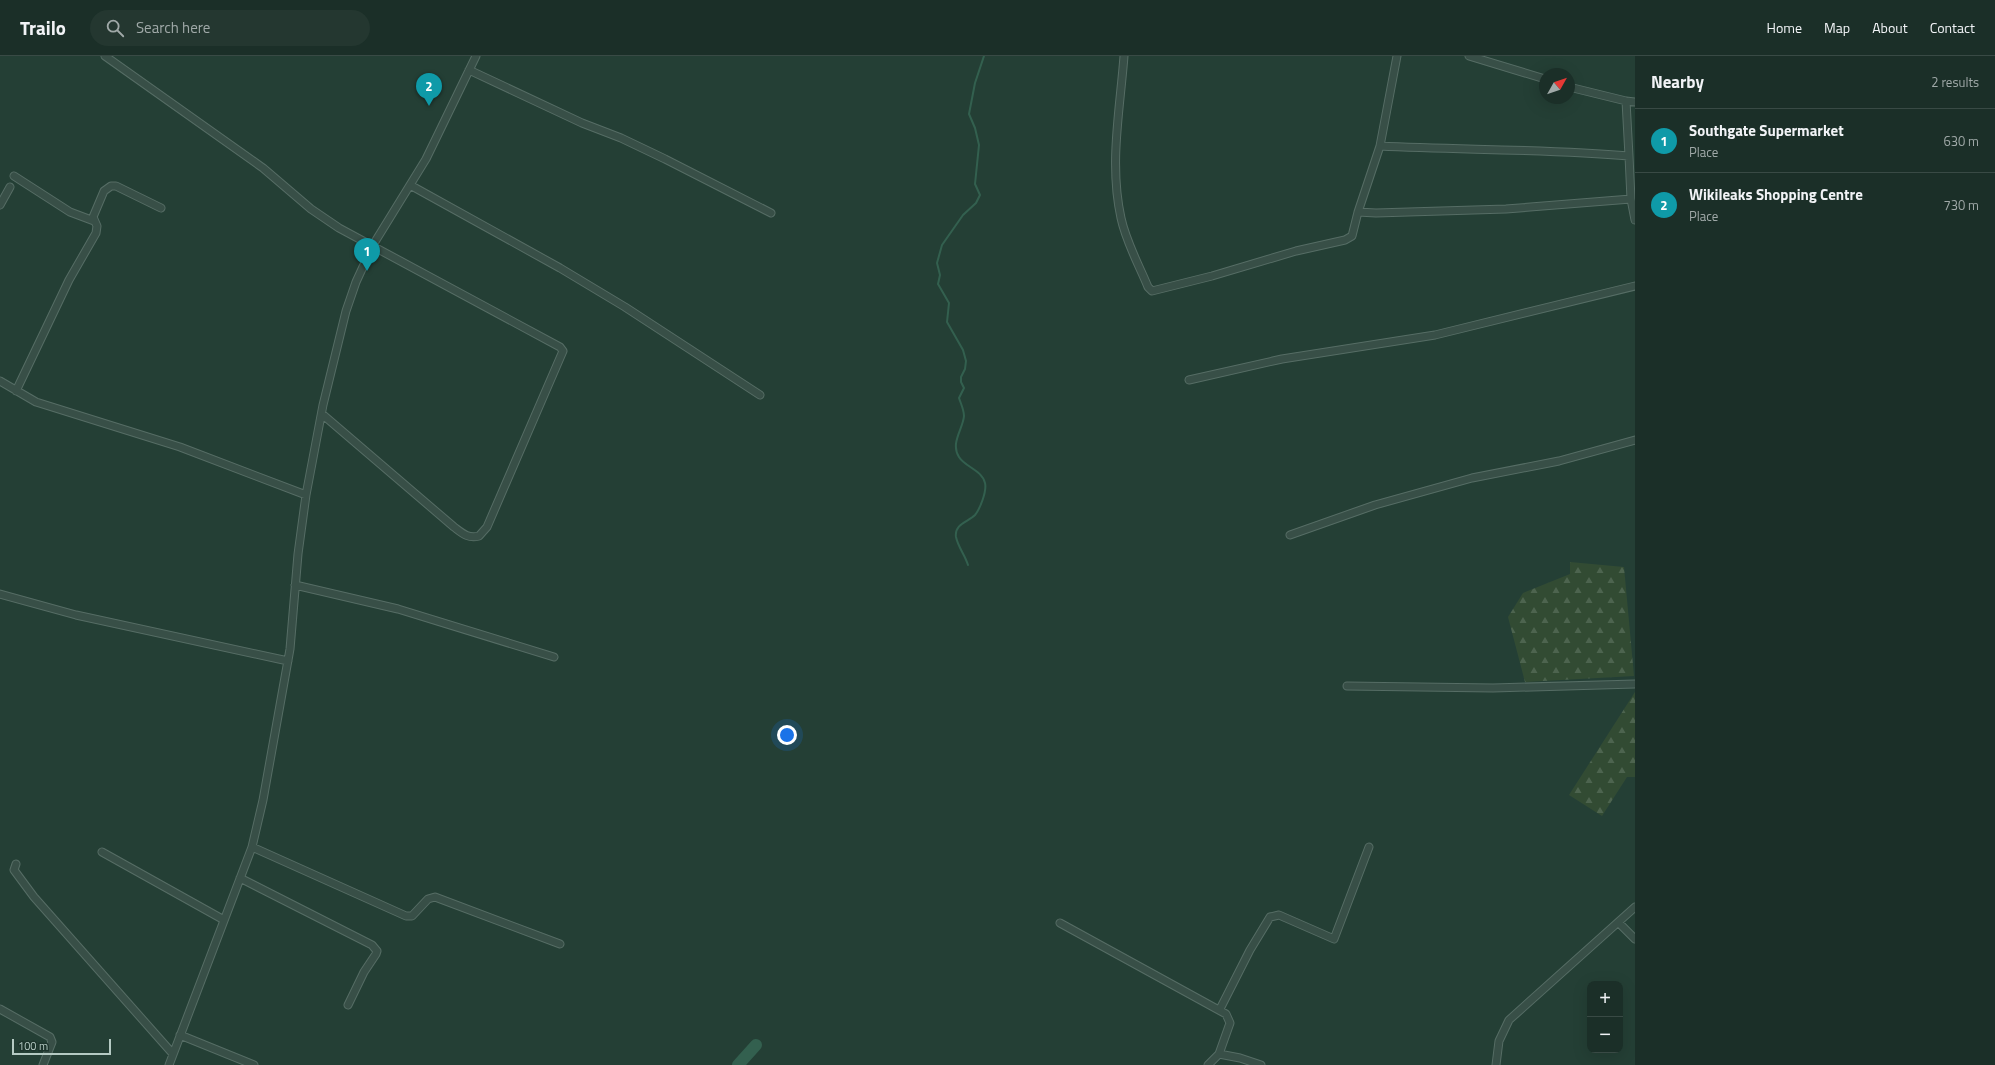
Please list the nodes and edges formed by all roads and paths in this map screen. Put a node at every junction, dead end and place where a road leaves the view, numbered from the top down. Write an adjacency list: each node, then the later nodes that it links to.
1 (105, 56): 23 (street)
2 (476, 56): 6 (street)
3 (1124, 56): 19 (street)
4 (1396, 56): 11 (street)
5 (1469, 56): 7 (street)
6 (469, 70): 14 (street); 20 (street)
7 (1539, 77)
8 (1575, 88): 9 (street)
9 (1626, 101): 10 (street); 12 (street)
10 (1635, 102)
11 (1380, 146): 12 (street); 19 (street)
12 (1629, 156): 16 (street)
13 (14, 176): 22 (street)
14 (410, 186): 23 (street); 28 (street)
15 (10, 187): 17 (street)
16 (1631, 199): 19 (street); 21 (street)
17 (0, 205)
18 (161, 208): 22 (street)
19 (1358, 212)
20 (771, 213)
21 (1635, 220)
22 (94, 221): 27 (street)
23 (373, 245): 29 (street); 29 (street)
24 (1635, 286): 25 (street)
25 (1189, 380)
26 (0, 381): 27 (street)
27 (16, 391): 31 (street)
28 (760, 394)
29 (322, 414): 31 (street)
30 (1635, 440): 32 (street)
31 (306, 495): 33 (street)
32 (1290, 534)
33 (295, 585): 35 (street); 36 (street)
34 (0, 594): 36 (street)
35 (554, 657)
36 (288, 661): 40 (street)
37 (1635, 684): 38 (street)
38 (1347, 686)
39 (1369, 846): 52 (street)
40 (252, 847): 43 (street); 49 (street)
41 (102, 852): 45 (street)
42 (16, 864): 54 (street)
43 (240, 878): 45 (street); 50 (street)
44 (1635, 907): 47 (street)
45 (224, 920): 53 (street)
46 (1060, 923): 52 (street)
47 (1619, 923): 48 (street); 61 (street)
48 (1635, 939)
49 (560, 944)
50 (348, 1005)
51 (0, 1009): 56 (street)
52 (1220, 1009): 55 (street)
53 (180, 1035): 54 (street); 58 (street)
54 (173, 1054): 57 (street)
55 (1219, 1054): 59 (street); 60 (street)
56 (43, 1065)
57 (169, 1065)
58 (254, 1065)
59 (1208, 1065)
60 (1261, 1065)
61 (1496, 1065)

